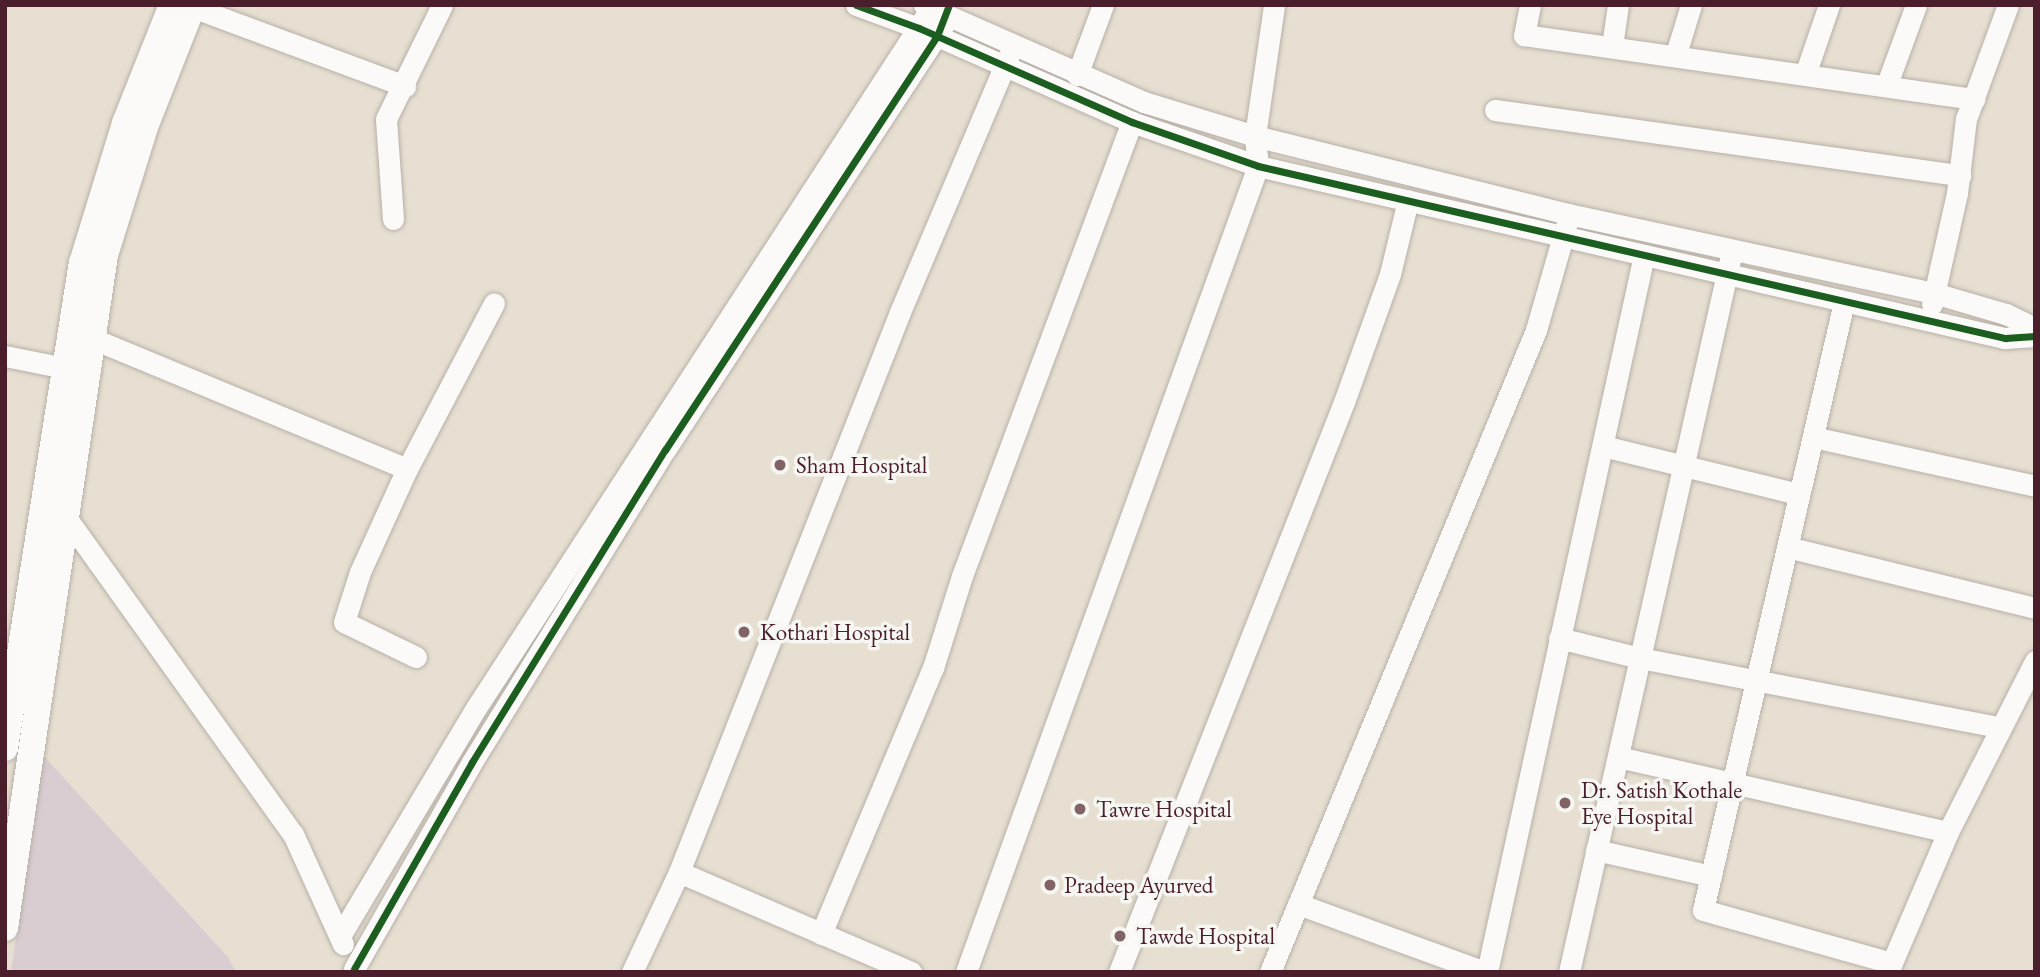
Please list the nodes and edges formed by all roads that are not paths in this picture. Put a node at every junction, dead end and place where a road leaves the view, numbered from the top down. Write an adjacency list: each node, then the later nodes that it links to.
1 (442, 5): 21 (street)
2 (856, 5): 13 (street)
3 (1103, 5): 19 (street)
4 (1274, 5): 25 (street)
5 (1530, 5): 15 (street)
6 (1618, 5): 15 (street)
7 (1691, 5): 16 (street)
8 (1829, 5): 18 (street)
9 (1916, 5): 20 (street)
10 (2008, 5): 22 (street)
11 (186, 6): 21 (street); 40 (main road)
12 (938, 8): 13 (street); 14 (street)
13 (928, 32): 17 (street); 46 (street)
14 (1013, 45): 17 (street); 19 (street)
15 (1612, 46): 16 (street)
16 (1676, 54): 18 (street)
17 (1004, 66): 24 (street); 65 (street)
18 (1805, 72): 20 (street)
19 (1077, 75): 25 (street)
20 (1886, 84): 22 (street)
21 (405, 86): 30 (street)
22 (1974, 99): 27 (street)
23 (1495, 110): 27 (street)
24 (1132, 122): 26 (street); 69 (street)
25 (1255, 136): 26 (street); 29 (street)
26 (1258, 166): 28 (street); 75 (street)
27 (1959, 175): 35 (street)
28 (1408, 200): 31 (street); 76 (street)
29 (1569, 214): 31 (street); 32 (street)
30 (393, 219)
31 (1563, 238): 33 (street); 67 (street)
32 (1732, 246): 34 (street); 35 (street)
33 (1644, 255): 34 (street); 45 (street)
34 (1727, 274): 36 (street); 47 (street)
35 (1934, 293): 38 (street); 39 (street)
36 (1844, 302): 38 (street); 44 (street)
37 (495, 303): 48 (street)
38 (1928, 320): 41 (street)
39 (2035, 328)
40 (81, 334): 43 (main road); 48 (street); 51 (main road)
41 (2035, 336)
42 (5, 356): 43 (street)
43 (65, 368): 51 (main road)
44 (1813, 437): 49 (street); 50 (street)
45 (1602, 446): 47 (street); 54 (street)
46 (647, 462): 70 (street); 72 (street)
47 (1683, 468): 50 (street); 56 (street)
48 (407, 469): 55 (street)
49 (2035, 486)
50 (1799, 494): 52 (street)
51 (56, 504): 60 (main road); 68 (main road); 70 (street)
52 (1787, 547): 53 (street); 58 (street)
53 (2035, 608)
54 (1559, 638): 56 (street); 78 (street)
55 (416, 657)
56 (1640, 658): 58 (street); 61 (street)
57 (2035, 661): 59 (street)
58 (1756, 679): 59 (street); 62 (street)
59 (1998, 727): 63 (street)
60 (5, 748)
61 (1618, 757): 62 (street); 64 (street)
62 (1733, 782): 63 (street); 66 (street)
63 (1948, 832): 71 (street)
64 (1596, 850): 66 (street); 79 (street)
65 (679, 873): 69 (street); 73 (street)
66 (1711, 876): 71 (street)
67 (1298, 904): 77 (street); 78 (street)
68 (5, 928)
69 (821, 934): 74 (street)
70 (340, 936): 72 (street)
71 (1890, 967)
72 (355, 970)
73 (632, 972)
74 (911, 972)
75 (966, 972)
76 (1119, 972)
77 (1270, 972)
78 (1486, 972)
79 (1569, 972)

